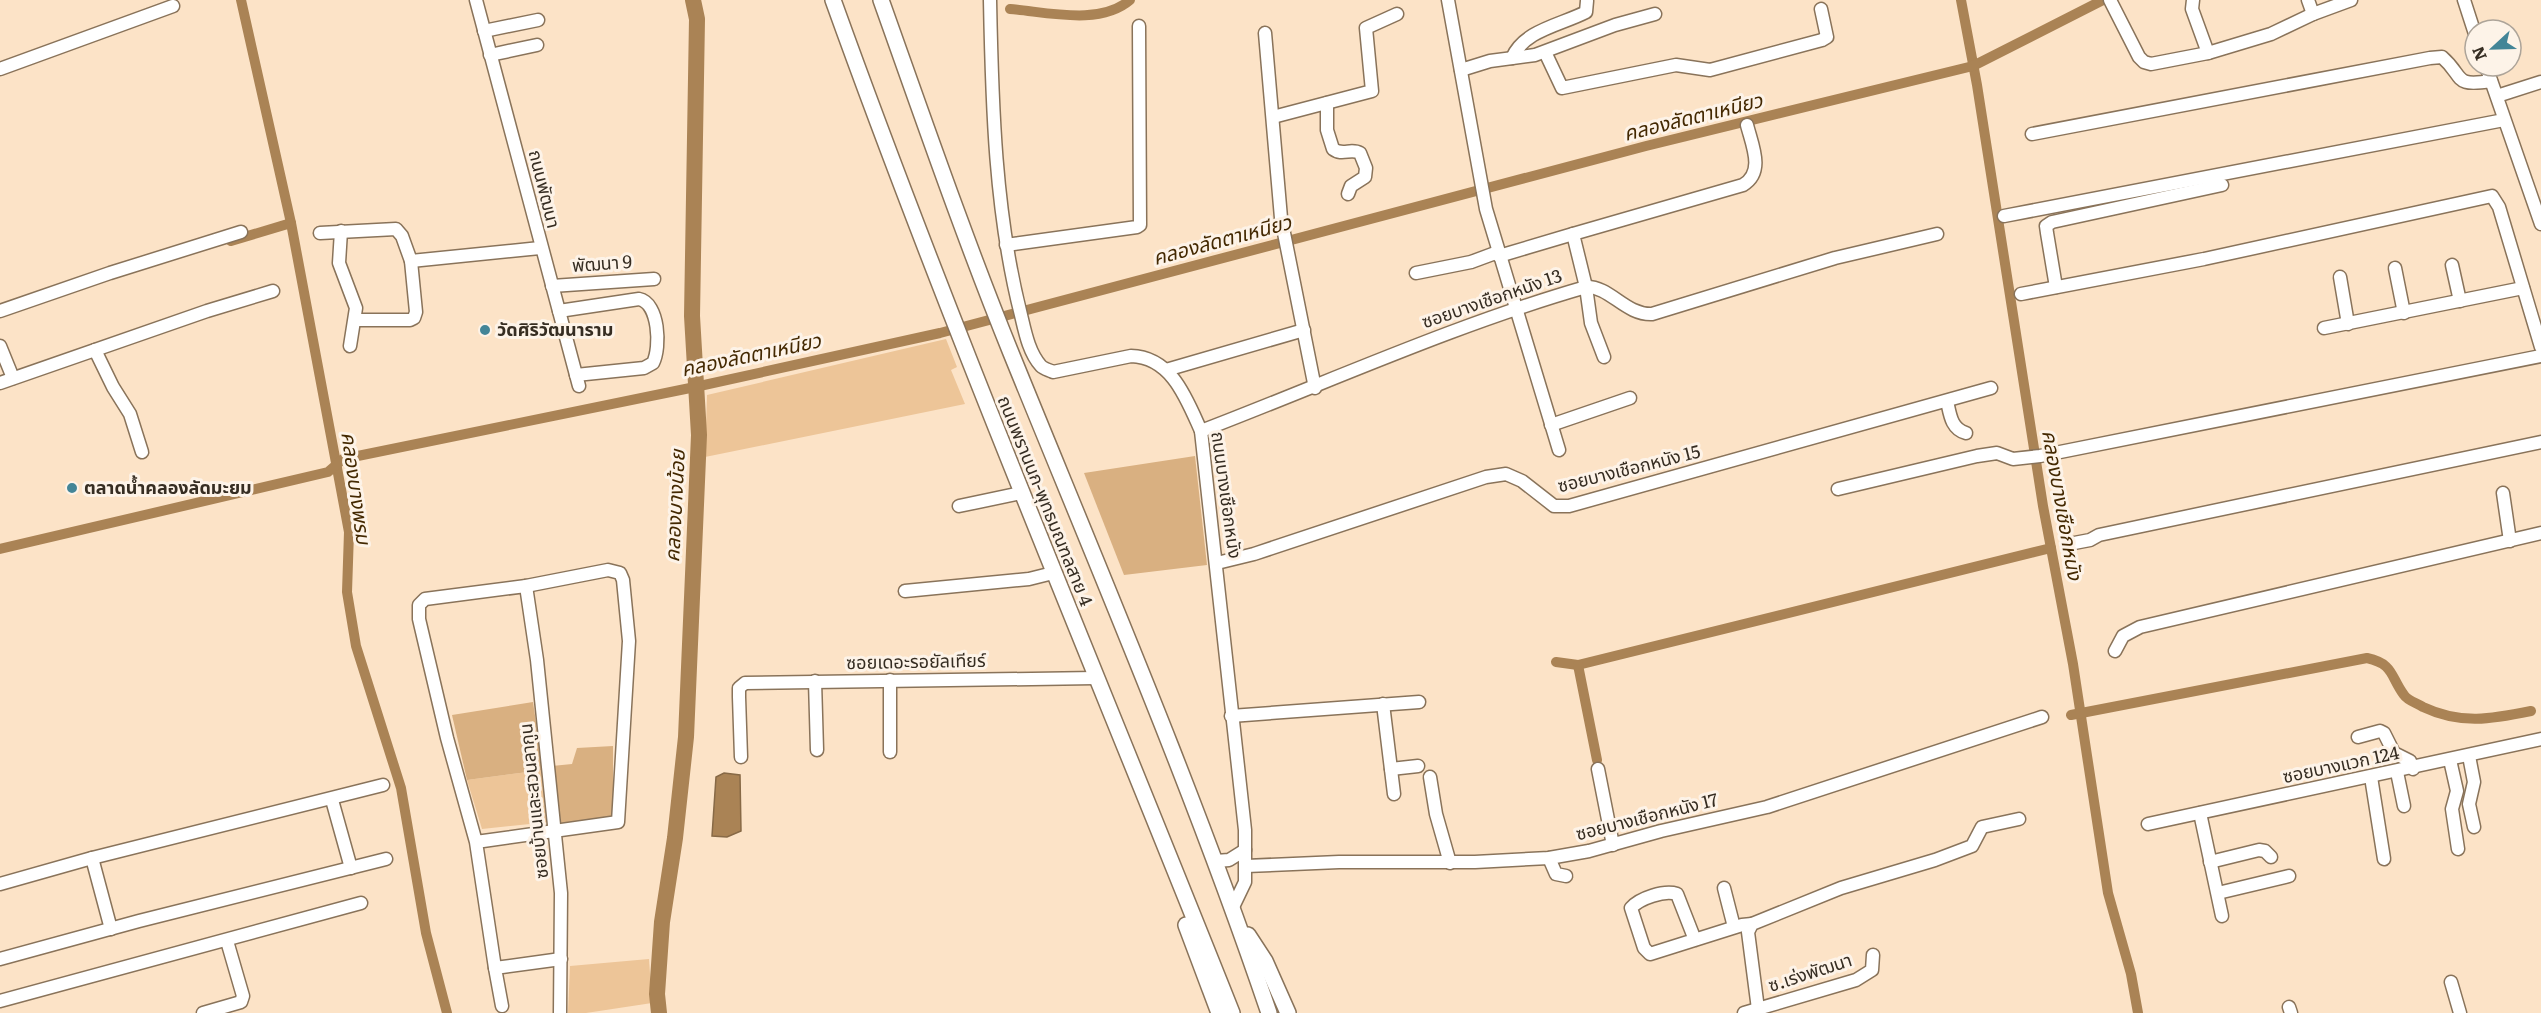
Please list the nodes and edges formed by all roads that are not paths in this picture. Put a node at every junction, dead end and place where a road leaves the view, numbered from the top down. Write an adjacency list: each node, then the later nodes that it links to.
1 (476, 0): 20 (street, ถนนพัฒนา)
2 (833, 0): 91 (main road, ถนนพรานนก-พุทธมณฑลสาย 4)
3 (881, 0): 142 (main road, ถนนพรานนก-พุทธมณฑลสาย 4)
4 (990, 0): 47 (street, ถนนบางเชือกหนัง)
5 (1448, 0): 28 (street)
6 (2193, 0): 24 (street)
7 (2308, 0): 16 (street)
8 (2351, 0): 16 (street)
9 (2464, 0): 17 (street)
10 (1587, 1): 26 (street)
11 (2112, 4): 24 (street)
12 (173, 6): 27 (street)
13 (1821, 9): 23 (street)
14 (1397, 14): 33 (street)
15 (1655, 14): 23 (street)
16 (2313, 14): 24 (street)
17 (2470, 18)
18 (538, 20): 20 (street)
19 (1139, 26): 47 (street)
20 (484, 31): 25 (street, ถนนพัฒนา)
21 (1265, 33): 34 (street)
22 (537, 45): 25 (street)
23 (1545, 52): 26 (street)
24 (2208, 52)
25 (490, 55): 48 (street, ถนนพัฒนา)
26 (1512, 58): 28 (street)
27 (0, 69)
28 (1461, 70): 49 (street)
29 (2490, 78): 30 (street)
30 (2491, 81): 32 (street); 37 (street)
31 (2541, 82): 32 (street)
32 (2496, 96): 35 (street)
33 (1327, 103): 34 (street); 39 (street)
34 (1273, 117): 70 (street)
35 (2504, 120): 40 (street); 41 (street)
36 (1747, 124): 45 (street)
37 (2032, 134)
38 (2222, 185): 58 (street)
39 (1348, 194)
40 (2004, 216)
41 (2541, 224)
42 (341, 231): 44 (street); 50 (street); 67 (street)
43 (241, 232): 64 (street)
44 (320, 233)
45 (1573, 234): 49 (street); 57 (street)
46 (1936, 234): 57 (street, ซอยบางเชือกหนัง 13)
47 (1006, 245): 77 (street, ถนนบางเชือกหนัง)
48 (540, 249): 50 (street); 56 (street, ถนนพัฒนา)
49 (1498, 254): 53 (street); 63 (street)
50 (411, 261): 67 (street)
51 (2452, 266): 62 (street)
52 (2396, 268): 66 (street)
53 (1416, 273)
54 (2340, 277): 68 (street)
55 (654, 279): 56 (street, พัฒนา 9)
56 (552, 286): 65 (street, ถนนพัฒนา)
57 (1586, 287): 63 (street, ซอยบางเชือกหนัง 13); 75 (street)
58 (2056, 287): 59 (street); 61 (street)
59 (2523, 288): 62 (street); 73 (street)
60 (273, 291): 74 (street)
61 (2021, 294)
62 (2460, 301): 66 (street)
63 (1515, 308): 80 (street, ซอยบางเชือกหนัง 13); 84 (street)
64 (0, 311)
65 (559, 311): 65 (street, ถนนพัฒนา)
66 (2404, 313): 68 (street)
67 (355, 320): 72 (street)
68 (2348, 324): 69 (street)
69 (2324, 328)
70 (1304, 330): 77 (street); 80 (street)
71 (0, 346): 78 (street)
72 (350, 346)
73 (2541, 347)
74 (95, 350): 78 (street); 89 (street)
75 (1604, 357)
76 (2541, 357): 90 (street)
77 (1166, 370): 85 (street, ถนนบางเชือกหนัง)
78 (13, 378): 79 (street)
79 (0, 383)
80 (1315, 387): 85 (street, ซอยบางเชือกหนัง 13)
81 (1991, 388): 83 (street, ซอยบางเชือกหนัง 15)
82 (1630, 398): 84 (street)
83 (1947, 400): 86 (street); 97 (street, ซอยบางเชือกหนัง 15)
84 (1551, 425): 88 (street)
85 (1201, 431): 97 (street, ถนนบางเชือกหนัง)
86 (1966, 433)
87 (2541, 442): 96 (street)
88 (1559, 450)
89 (142, 452)
90 (1838, 489)
91 (1021, 493): 93 (street); 98 (main road, ถนนพรานนก-พุทธมณฑลสาย 4)
92 (2503, 493): 95 (street)
93 (958, 506)
94 (2541, 533): 95 (street)
95 (2510, 541): 101 (street)
96 (2069, 544)
97 (1217, 563): 107 (street, ถนนบางเชือกหนัง)
98 (1053, 573): 100 (street); 102 (main road, ถนนพรานนก-พุทธมณฑลสาย 4)
99 (526, 586): 132 (street, ซอยบ้านและสวนลากูน); 132 (street); 133 (street)
100 (905, 591)
101 (2115, 651)
102 (1095, 678): 103 (street, ซอยเดอะรอยัลเทียร์); 129 (main road, ถนนพรานนก-พุทธมณฑลสาย 4)
103 (890, 680): 104 (street, ซอยเดอะรอยัลเทียร์); 112 (street)
104 (815, 681): 111 (street); 114 (street, ซอยเดอะรอยัลเทียร์)
105 (1419, 702): 106 (street)
106 (1383, 704): 107 (street); 118 (street)
107 (1231, 716): 136 (street, ถนนบางเชือกหนัง)
108 (2042, 717): 134 (street, ซอยบางเชือกหนัง 17)
109 (2358, 738): 117 (street)
110 (2541, 739): 113 (street, ซอยบางแวก 124)
111 (817, 750)
112 (890, 752)
113 (2469, 756): 115 (street, ซอยบางแวก 124); 131 (street)
114 (741, 757)
115 (2450, 760): 117 (street, ซอยบางแวก 124); 135 (street)
116 (1418, 766): 118 (street)
117 (2413, 768): 120 (street, ซอยบางแวก 124)
118 (1390, 769): 124 (street)
119 (1598, 770): 134 (street)
120 (2397, 772): 122 (street, ซอยบางแวก 124); 126 (street)
121 (1430, 777): 144 (street)
122 (2371, 777): 127 (street, ซอยบางแวก 124); 141 (street)
123 (383, 785): 125 (street)
124 (1394, 794)
125 (332, 800): 138 (street); 146 (street)
126 (2404, 806)
127 (2200, 813): 130 (street, ซอยบางแวก 124); 143 (street)
128 (2019, 819): 155 (street)
129 (1155, 821): 171 (main road); 172 (main road, ถนนพรานนก-พุทธมณฑลสาย 4)
130 (2148, 824)
131 (2474, 827)
132 (555, 831): 133 (street); 163 (street, ซอยบ้านและสวนลากูน)
133 (476, 842): 164 (street)
134 (1613, 844): 139 (street, ซอยบางเชือกหนัง 17)
135 (2458, 849)
136 (1245, 850): 142 (street); 145 (street, ถนนบางเชือกหนัง)
137 (2271, 857): 143 (street)
138 (92, 858): 149 (street); 158 (street)
139 (1549, 858): 144 (street, ซอยบางเชือกหนัง 17); 147 (street)
140 (386, 859): 146 (street)
141 (2384, 859)
142 (1216, 861): 153 (main road, ถนนพรานนก-พุทธมณฑลสาย 4)
143 (2211, 862): 151 (street)
144 (1450, 863): 145 (street, ซอยบางเชือกหนัง 17)
145 (1246, 866): 153 (street, ถนนบางเชือกหนัง)
146 (351, 868): 158 (street)
147 (1566, 876)
148 (2289, 876): 151 (street)
149 (0, 884)
150 (1724, 888): 157 (street)
151 (2218, 893): 154 (street)
152 (361, 903): 160 (street)
153 (1233, 907): 156 (main road, ถนนพรานนก-พุทธมณฑลสาย 4)
154 (2222, 916)
155 (1752, 924): 157 (street); 168 (street)
156 (1240, 927): 173 (main road, ถนนพรานนก-พุทธมณฑลสาย 4); 174 (main road)
157 (1734, 927): 159 (street)
158 (111, 929): 162 (street)
159 (1695, 940): 159 (street)
160 (227, 941): 166 (street); 169 (street)
161 (1873, 955): 168 (street, ซ.เร่งพัฒนา)
162 (0, 959)
163 (561, 959): 164 (street); 170 (street, ซอยบ้านและสวนลากูน)
164 (495, 969): 167 (street)
165 (2451, 982): 176 (street)
166 (0, 1001)
167 (502, 1006)
168 (1758, 1009): 175 (street, ซ.เร่งพัฒนา)
169 (203, 1013)
170 (560, 1013)
171 (1219, 1013)
172 (1232, 1013)
173 (1269, 1013)
174 (1287, 1013)
175 (1744, 1013)
176 (2460, 1013)

